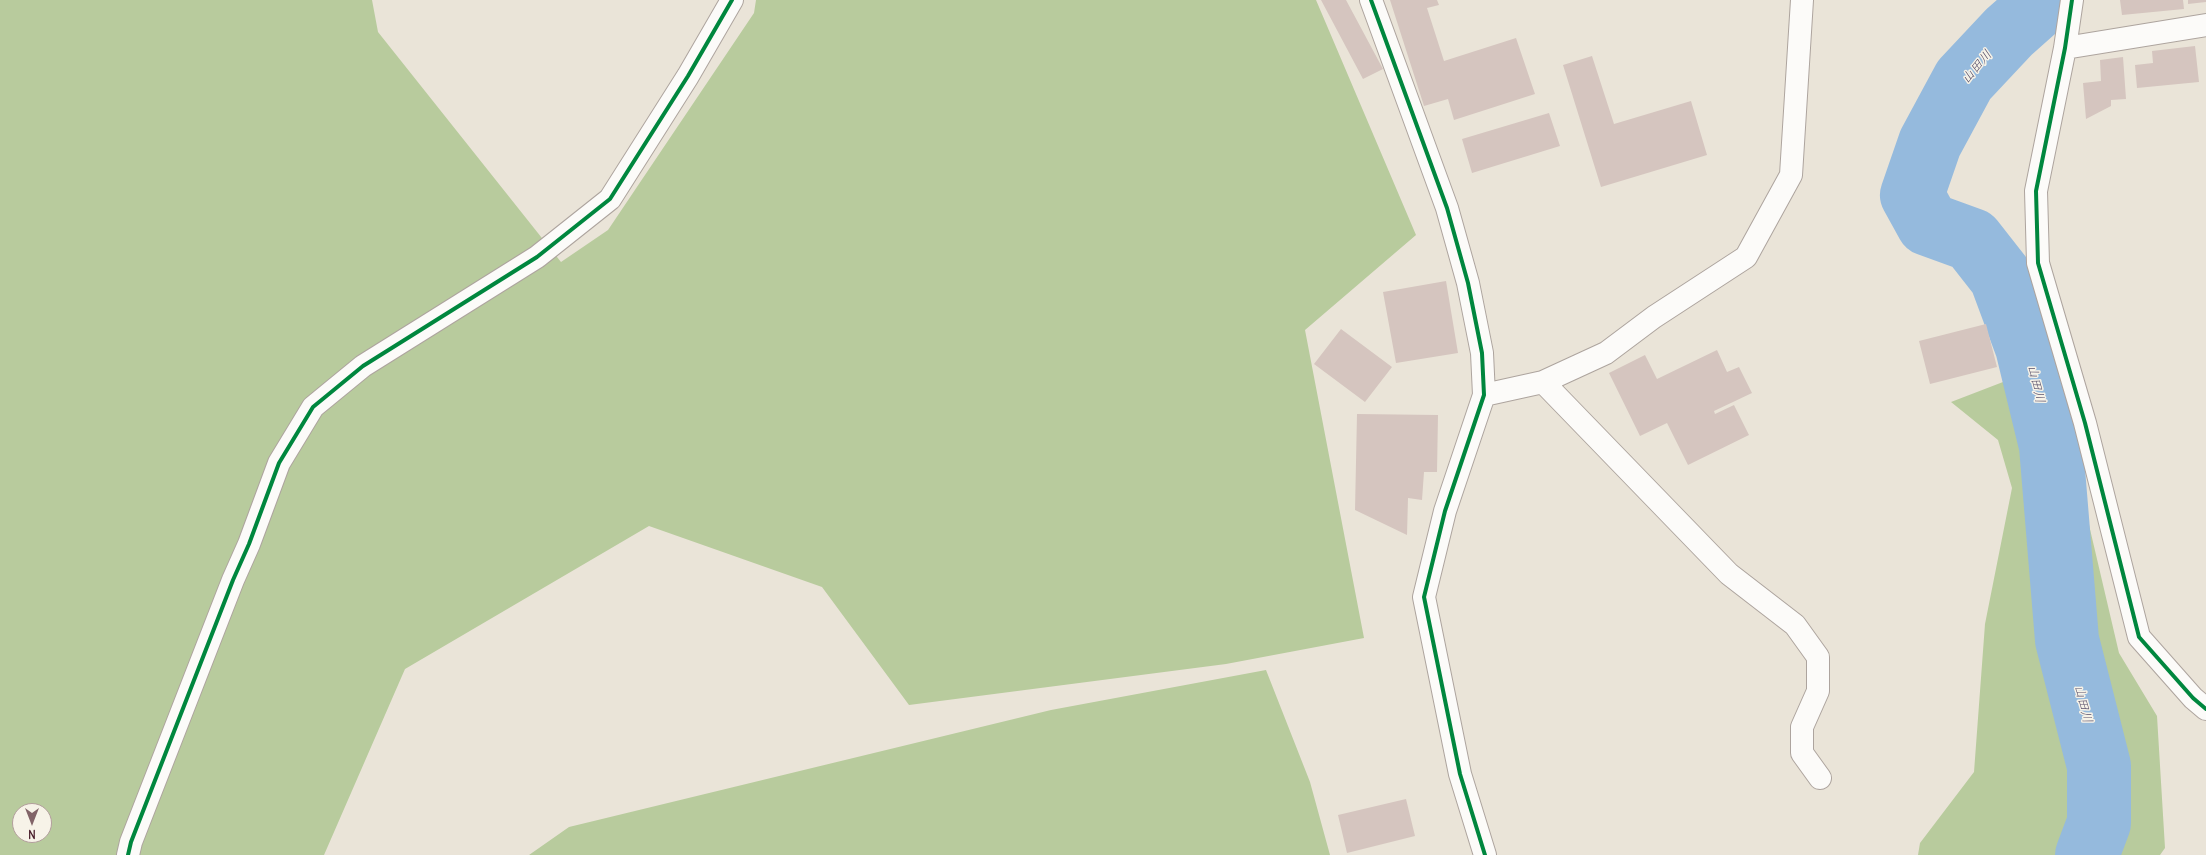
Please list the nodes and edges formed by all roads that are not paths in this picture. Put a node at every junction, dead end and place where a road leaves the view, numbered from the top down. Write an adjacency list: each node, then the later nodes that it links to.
1 (732, 0): 11 (street)
2 (1371, 0): 8 (street)
3 (1802, 0): 7 (street)
4 (2072, 0): 6 (street)
5 (2206, 25): 6 (street)
6 (2066, 48): 9 (street)
7 (1543, 382): 8 (street); 10 (street)
8 (1484, 395): 12 (street)
9 (2206, 709)
10 (1820, 778)
11 (128, 855)
12 (1486, 855)

